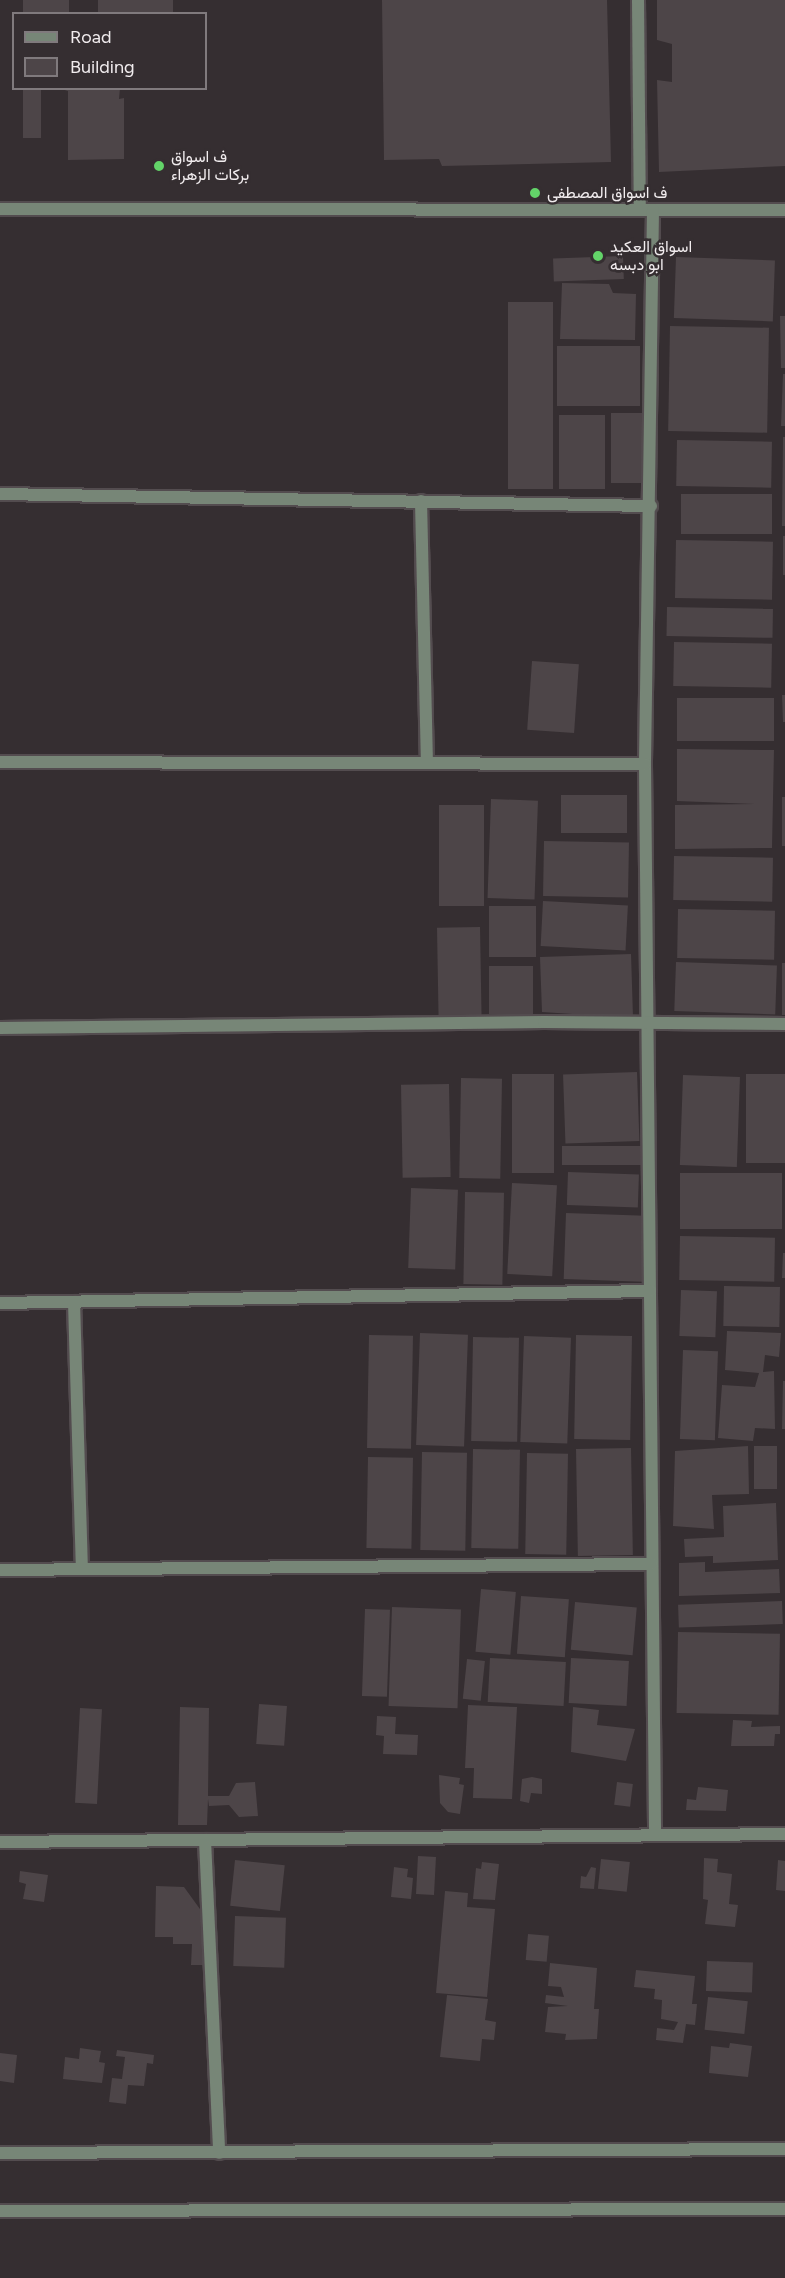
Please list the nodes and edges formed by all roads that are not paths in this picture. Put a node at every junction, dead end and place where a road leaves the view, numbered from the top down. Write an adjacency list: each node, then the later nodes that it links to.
1 (638, 0): 3 (street)
2 (0, 209): 3 (street)
3 (640, 210): 4 (street)
4 (653, 210): 5 (street); 8 (street)
5 (785, 210)
6 (0, 494): 7 (street)
7 (421, 501): 8 (street); 10 (street)
8 (651, 506): 11 (street)
9 (0, 762): 10 (street)
10 (427, 764): 11 (street)
11 (645, 764): 13 (street)
12 (785, 1024): 13 (street)
13 (648, 1025): 14 (street); 15 (street)
14 (0, 1028)
15 (650, 1291): 16 (street); 18 (street)
16 (74, 1302): 17 (street); 19 (street)
17 (0, 1303)
18 (652, 1564): 19 (street); 21 (street)
19 (81, 1569): 20 (street)
20 (0, 1570)
21 (655, 1832): 22 (street); 23 (street)
22 (785, 1834)
23 (205, 1840): 24 (street); 27 (street)
24 (0, 1842)
25 (785, 2149): 27 (street)
26 (0, 2153): 27 (street)
27 (219, 2153)
28 (785, 2209): 29 (street)
29 (0, 2211)

